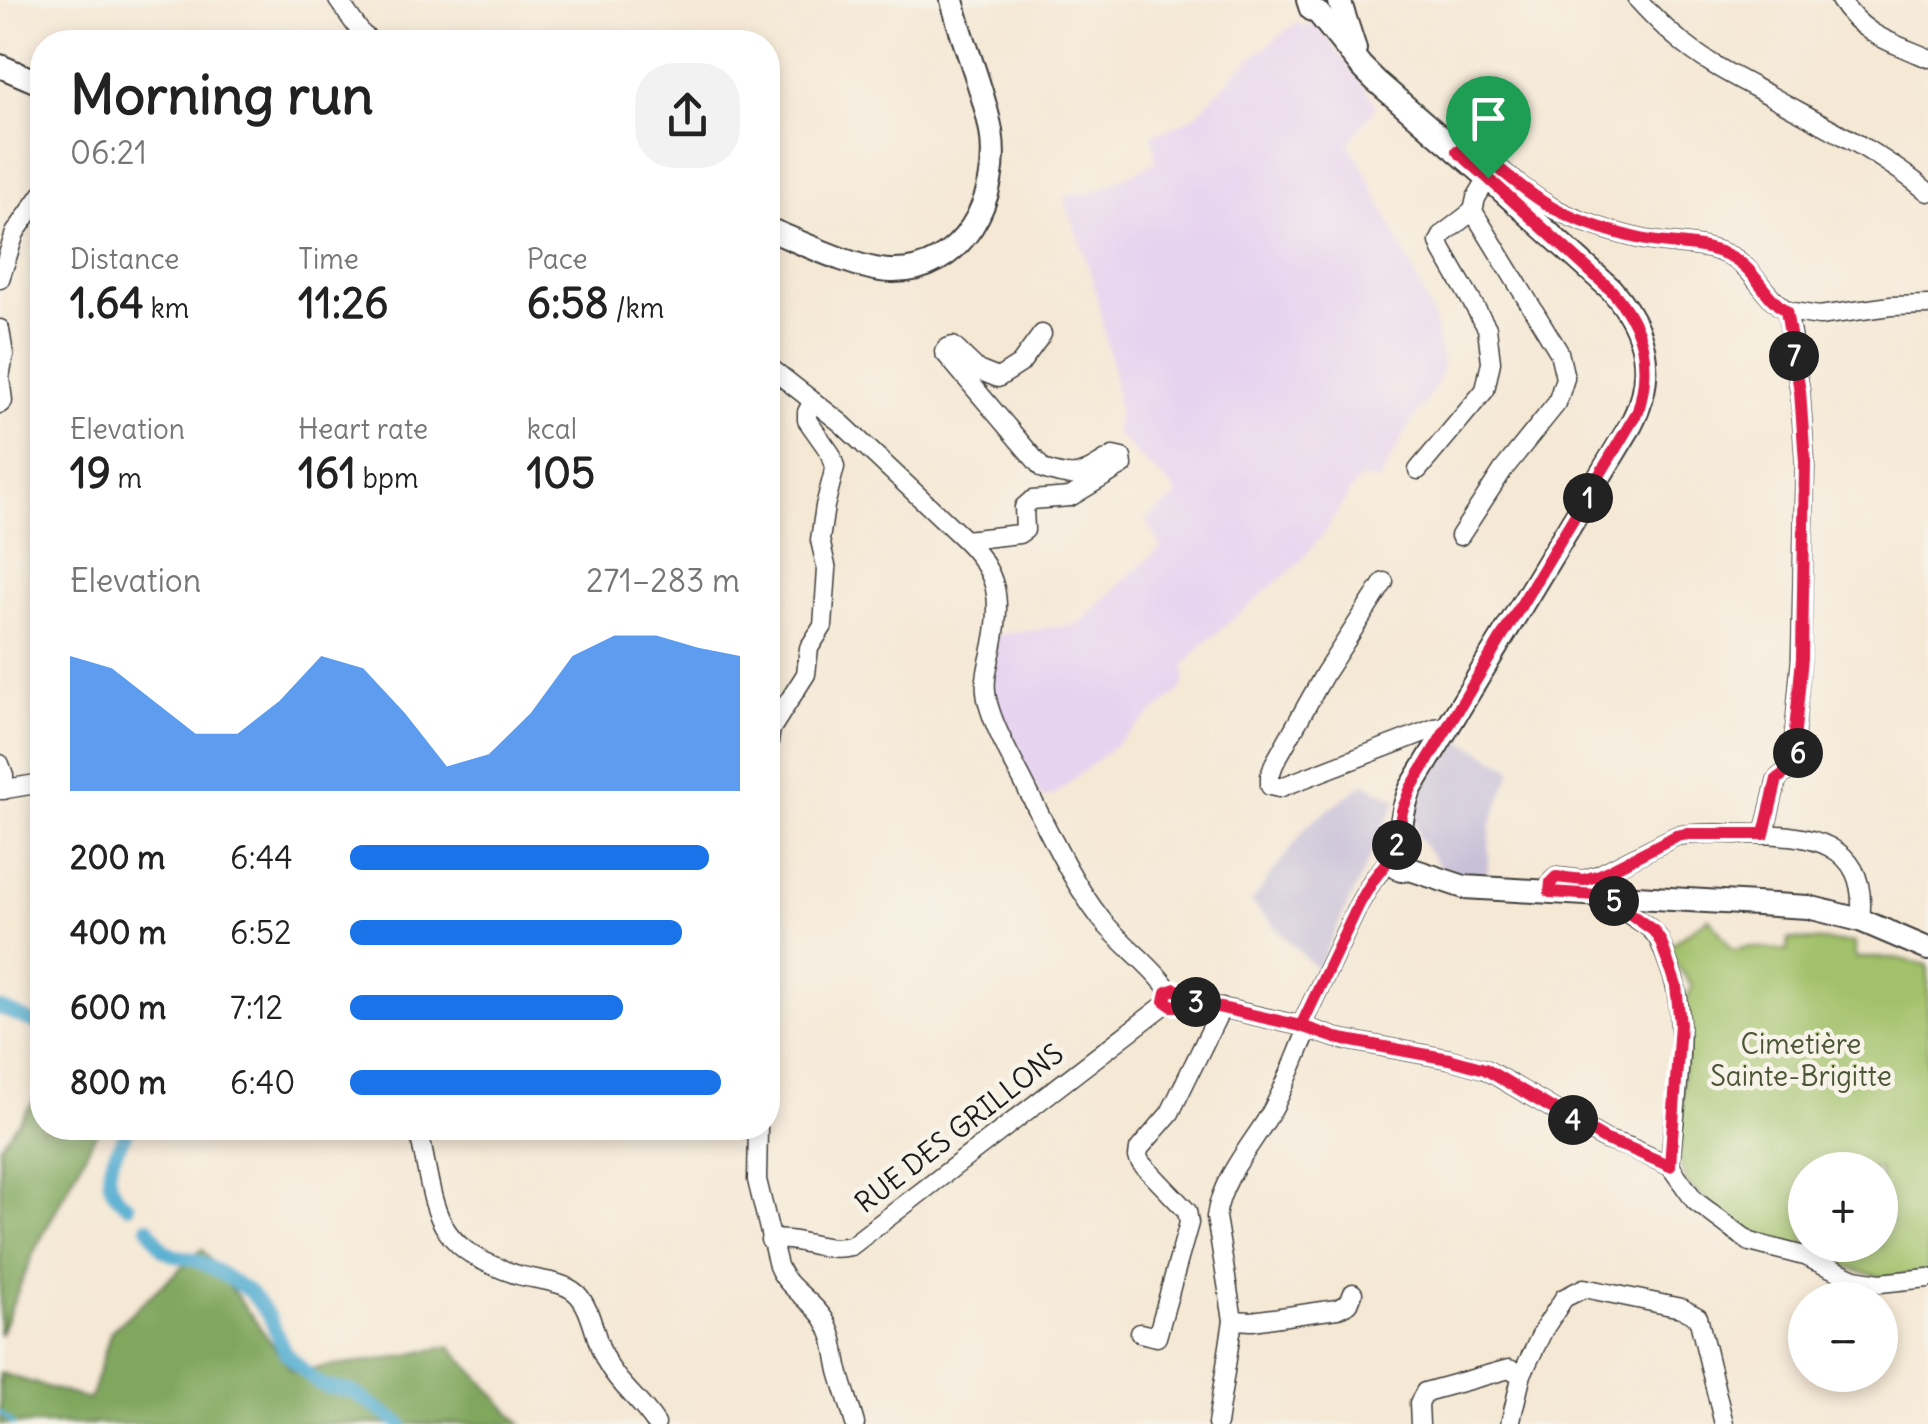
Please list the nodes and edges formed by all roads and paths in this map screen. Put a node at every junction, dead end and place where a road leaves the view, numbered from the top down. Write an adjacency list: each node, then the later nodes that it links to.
1 (338, 0): 6 (street)
2 (952, 0): 15 (main road)
3 (1638, 0): 12 (street)
4 (1840, 0): 7 (street)
5 (1320, 3): 10 (main road)
6 (359, 30)
7 (1928, 58)
8 (0, 66): 9 (main road)
9 (30, 79)
10 (1457, 151): 11 (main road); 18 (street)
11 (1488, 178): 14 (street); 29 (main road)
12 (1928, 192)
13 (30, 211): 16 (street)
14 (1473, 211): 24 (street); 25 (street)
15 (780, 233)
16 (0, 279)
17 (1928, 305): 18 (street)
18 (1786, 311): 33 (street)
19 (0, 329): 23 (street)
20 (1042, 334): 26 (street)
21 (780, 375): 22 (street)
22 (813, 401): 26 (street); 28 (street)
23 (0, 404)
24 (1418, 470)
25 (1460, 536)
26 (965, 540): 39 (street)
27 (1384, 582): 29 (street)
28 (780, 715)
29 (1449, 726): 34 (main road)
30 (0, 764): 32 (street)
31 (30, 786): 32 (street)
32 (2, 790)
33 (1764, 834): 35 (street); 37 (street)
34 (1404, 863): 35 (main road); 41 (street)
35 (1550, 892): 36 (main road)
36 (1612, 896): 37 (main road); 44 (street)
37 (1860, 920): 38 (main road)
38 (1928, 949)
39 (1173, 998): 40 (street); 45 (street, RUE DES GRILLONS)
40 (1222, 1007): 41 (street); 49 (street)
41 (1305, 1028): 44 (street); 48 (street)
42 (420, 1140): 51 (street)
43 (758, 1140): 45 (street)
44 (1670, 1166): 46 (street)
45 (770, 1240): 52 (street)
46 (1928, 1278)
47 (1353, 1293): 48 (street)
48 (1233, 1320): 53 (street)
49 (1140, 1333)
50 (1522, 1374): 54 (street); 55 (street); 56 (street)
51 (656, 1424)
52 (855, 1424)
53 (1217, 1424)
54 (1420, 1424)
55 (1510, 1424)
56 (1724, 1424)

